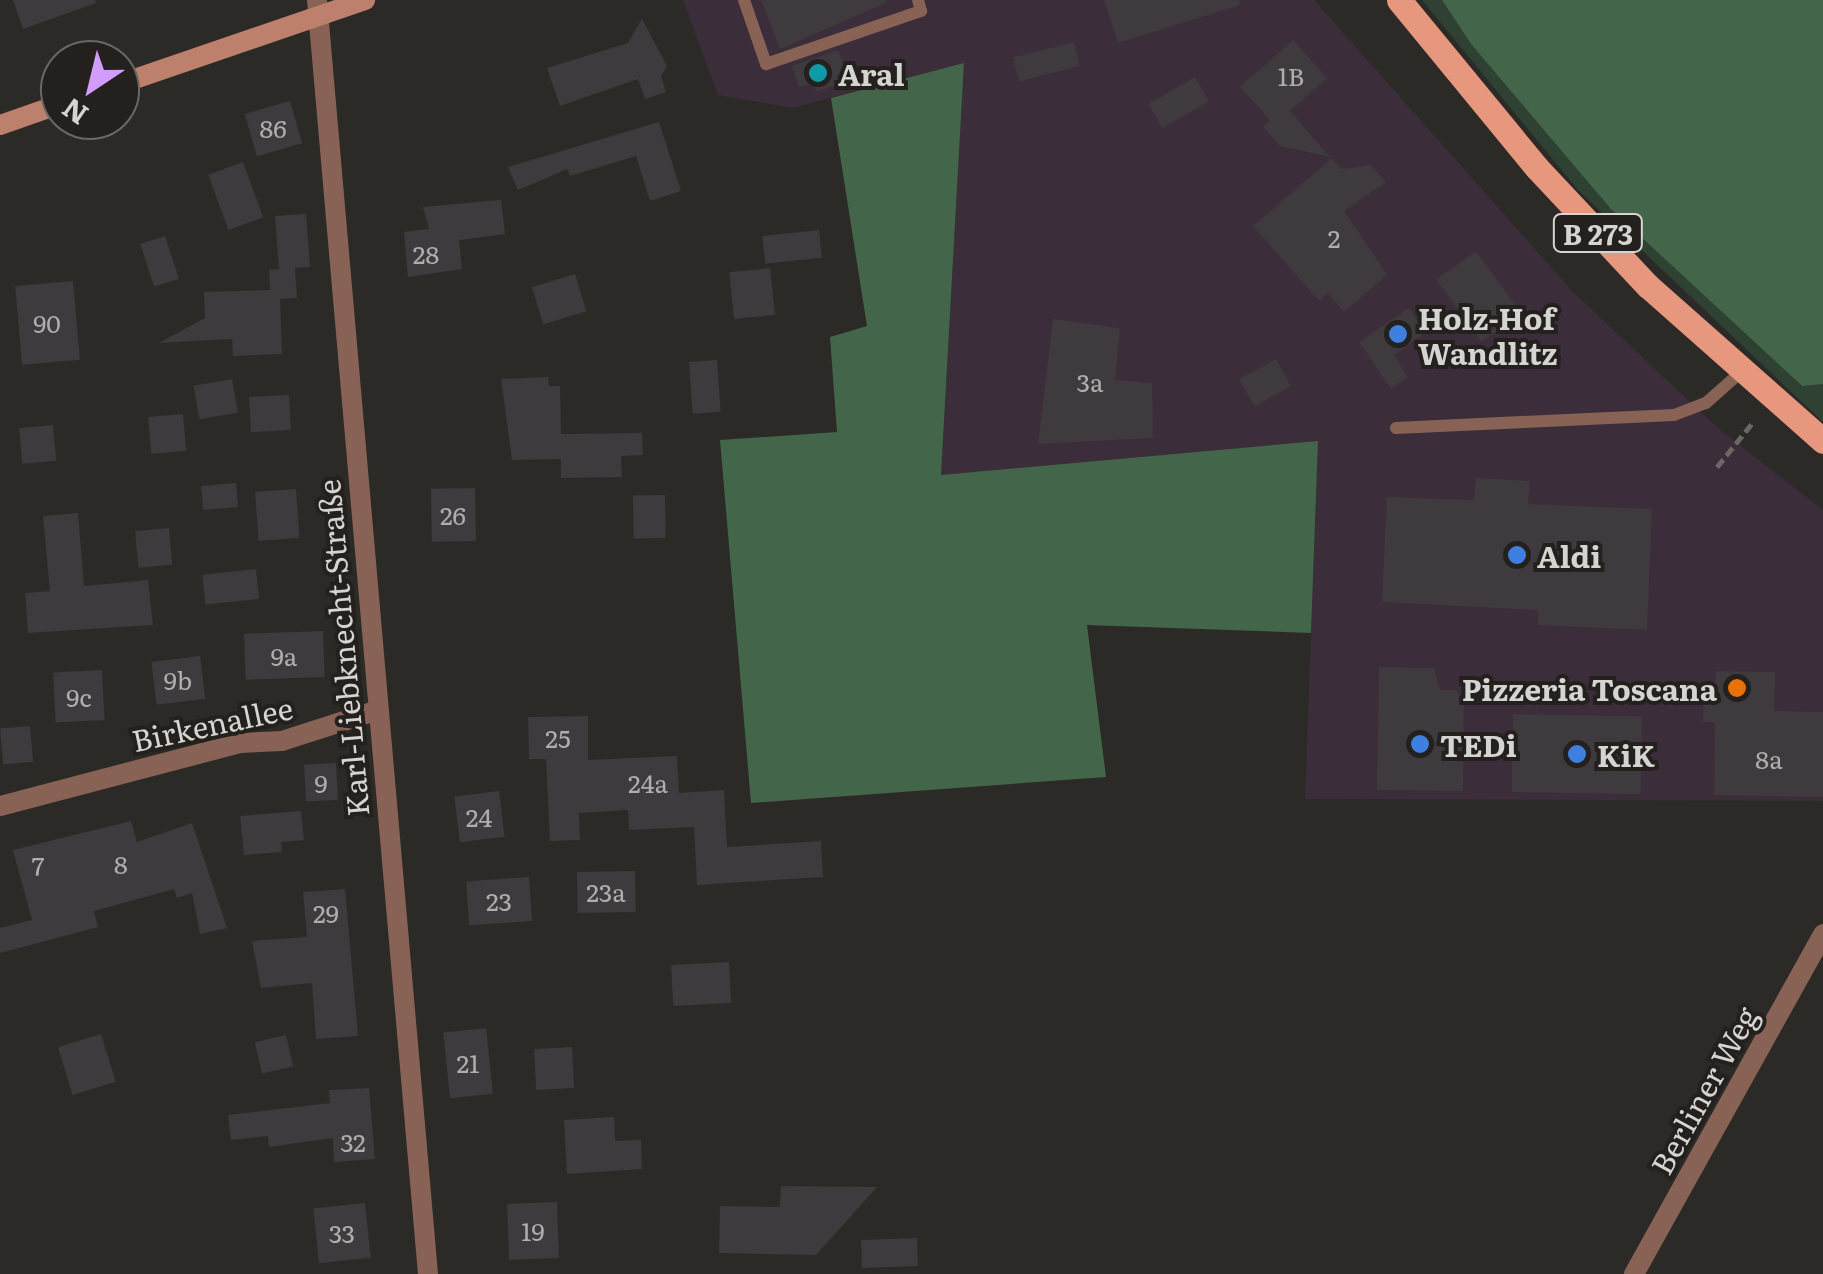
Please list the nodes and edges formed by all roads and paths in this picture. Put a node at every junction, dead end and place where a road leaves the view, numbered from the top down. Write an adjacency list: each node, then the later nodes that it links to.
1 (365, 0): 5 (main road)
2 (744, 0): 7 (lane)
3 (918, 0): 7 (lane)
4 (1400, 0): 11 (main road, B 273)
5 (317, 8): 8 (main road); 16 (street, Karl-Liebknecht-Straße)
6 (820, 26): 7 (lane)
7 (826, 44)
8 (140, 76)
9 (40, 111): 10 (main road)
10 (0, 125)
11 (1742, 371): 13 (lane); 14 (main road, B 273)
12 (1754, 421): 15 (path)
13 (1396, 428)
14 (1823, 440)
15 (1717, 467)
16 (378, 710): 17 (street, Birkenallee); 19 (street, Karl-Liebknecht-Straße)
17 (0, 806)
18 (1823, 934): 20 (street, Berliner Weg)
19 (428, 1274)
20 (1634, 1274)

